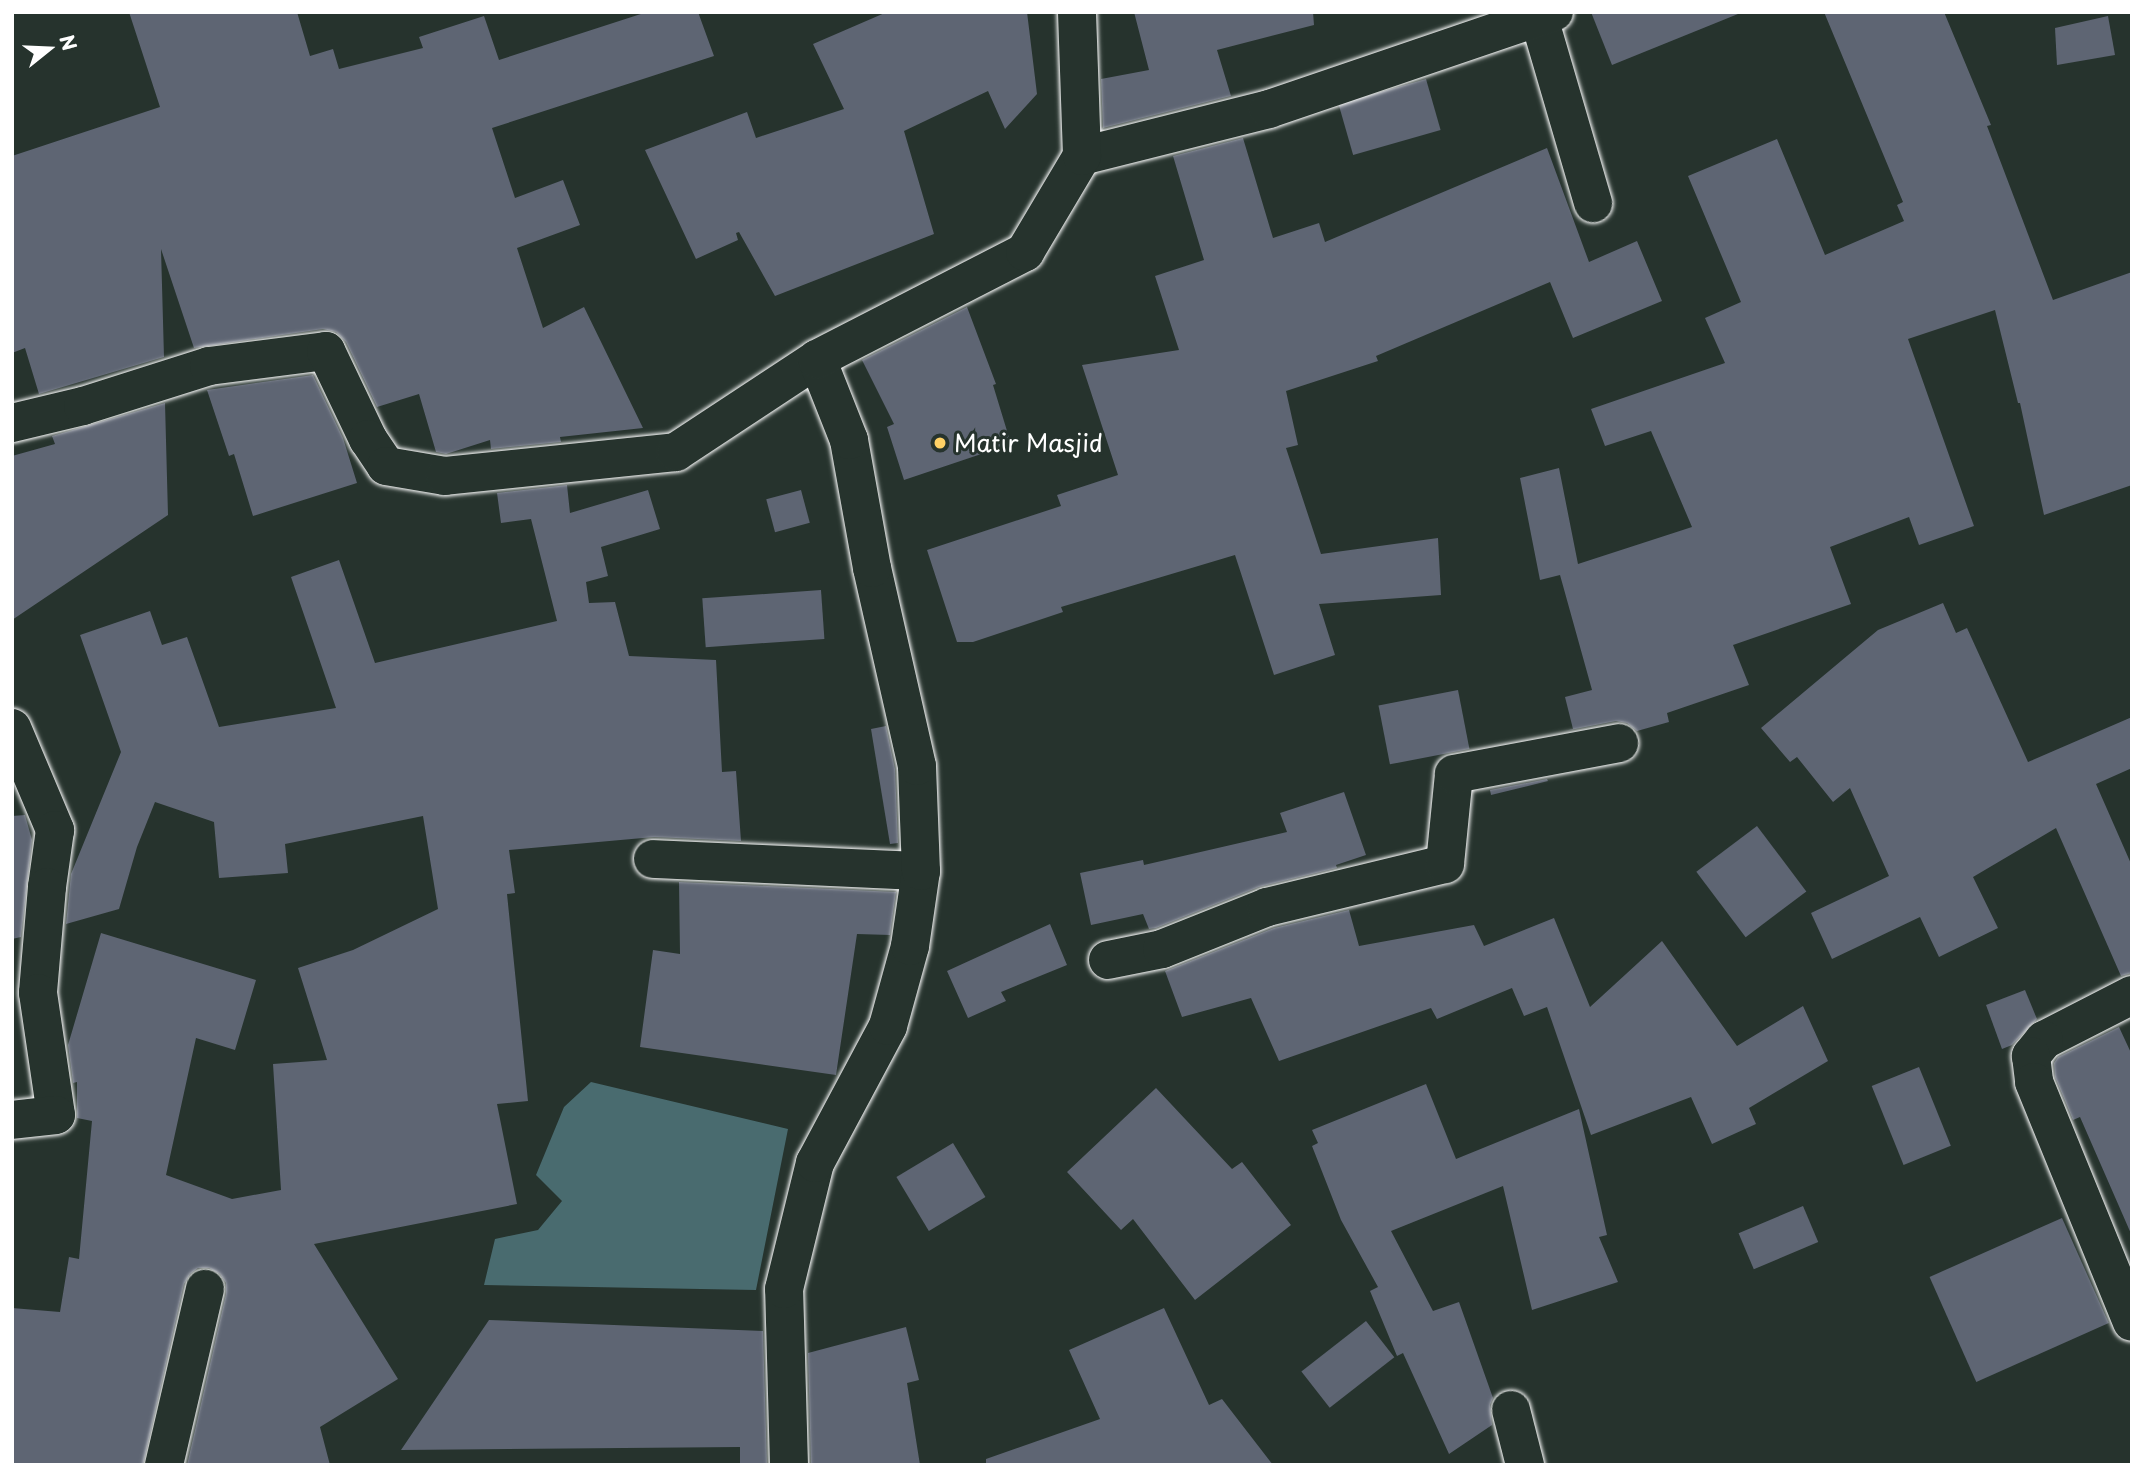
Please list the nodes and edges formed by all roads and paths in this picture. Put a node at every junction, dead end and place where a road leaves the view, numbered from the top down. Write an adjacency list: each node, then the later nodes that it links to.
1 (1077, 12): 3 (street)
2 (1547, 15): 3 (street); 4 (street)
3 (1082, 156): 5 (street)
4 (1593, 203)
5 (817, 359): 6 (street); 10 (street)
6 (12, 423)
7 (12, 728): 13 (street)
8 (1619, 743): 11 (street)
9 (653, 859): 10 (street)
10 (921, 871): 18 (street)
11 (1108, 960)
12 (2132, 995): 15 (street)
13 (12, 1120)
14 (205, 1289): 17 (street)
15 (2132, 1322)
16 (1511, 1410): 19 (street)
17 (164, 1465)
18 (789, 1465)
19 (1525, 1465)

